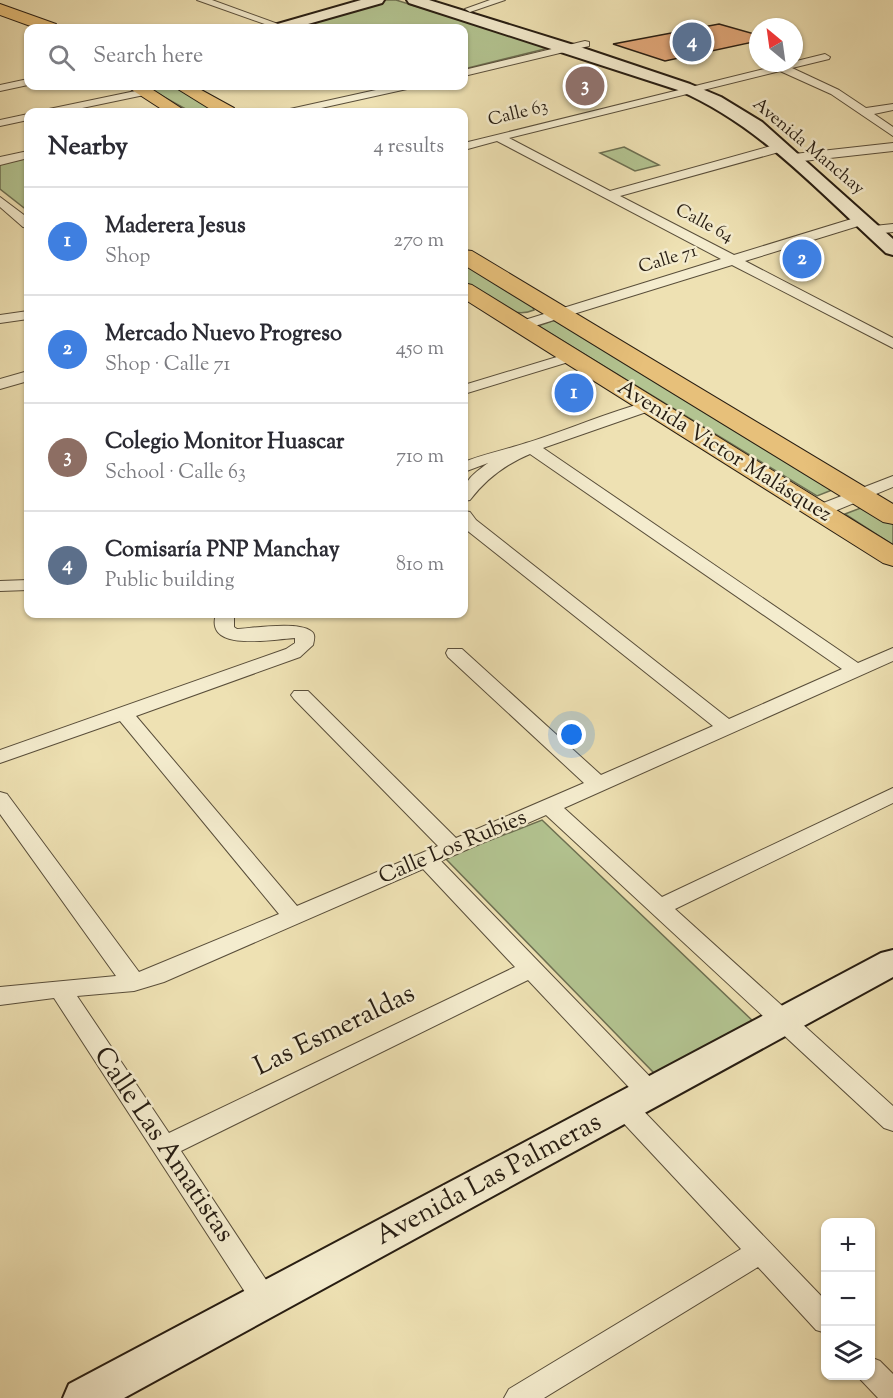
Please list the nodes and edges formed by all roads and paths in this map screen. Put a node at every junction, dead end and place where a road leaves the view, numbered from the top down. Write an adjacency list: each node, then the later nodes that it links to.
1 (202, 0): 9 (street)
2 (377, 0): 10 (street)
3 (414, 0): 11 (street, Avenida Manchay)
4 (440, 0): 7 (street, Avenida Manchay)
5 (500, 0): 7 (street)
6 (0, 9): 8 (main road)
7 (470, 9): 11 (street, Avenida Manchay)
8 (39, 24)
9 (271, 24)
10 (296, 24)
11 (577, 46): 14 (street); 18 (street, Avenida Manchay); 20 (street, Avenida Manchay)
12 (825, 57): 13 (street, Calle 63)
13 (803, 63)
14 (468, 72)
15 (766, 72): 18 (street, Calle 63)
16 (791, 72): 30 (street)
17 (24, 83): 19 (street)
18 (708, 86): 20 (street, Calle 63); 39 (street, Avenida Manchay)
19 (0, 88)
20 (691, 89): 34 (street, Calle 63); 37 (street, Avenida Manchay)
21 (136, 90): 26 (street)
22 (142, 90): 27 (main road)
23 (189, 90): 28 (main road)
24 (386, 90): 29 (street)
25 (893, 107): 30 (street)
26 (65, 108)
27 (171, 108)
28 (220, 108)
29 (307, 108)
30 (865, 112): 33 (street)
31 (24, 118): 32 (street)
32 (0, 123)
33 (893, 132)
34 (498, 137): 35 (street, Calle 63); 42 (street, Calle 64)
35 (468, 145)
36 (893, 147): 39 (street)
37 (788, 153): 39 (street); 42 (street); 46 (street, Avenida Manchay)
38 (24, 155): 40 (street)
39 (815, 156): 41 (street, Avenida Manchay)
40 (0, 161)
41 (832, 171)
42 (609, 195): 50 (street, Calle 64)
43 (0, 201): 45 (street)
44 (867, 202): 47 (street, Avenida Manchay)
45 (24, 221)
46 (868, 225): 47 (street, Calle 71); 48 (street, Avenida Manchay); 50 (street, Calle 71)
47 (893, 227)
48 (893, 249)
49 (468, 258): 52 (main road, Avenida Victor Malásquez)
50 (732, 260): 52 (street, Calle 71); 56 (street, Calle 64)
51 (468, 293): 55 (main road, Avenida Victor Malásquez)
52 (558, 314): 55 (street, Calle 71); 66 (main road, Avenida Victor Malásquez)
53 (24, 316): 54 (street)
54 (0, 319)
55 (519, 326): 57 (main road, Avenida Victor Malásquez)
56 (893, 344)
57 (570, 357): 60 (street); 61 (main road, Avenida Victor Malásquez)
58 (24, 377): 59 (street)
59 (1, 383)
60 (468, 389)
61 (650, 406): 62 (street); 67 (main road, Avenida Victor Malásquez)
62 (531, 447): 63 (street); 65 (street); 76 (street)
63 (468, 465)
64 (893, 481): 66 (street)
65 (468, 488)
66 (859, 495): 67 (street); 68 (main road, Avenida Victor Malásquez)
67 (819, 511): 70 (main road, Avenida Victor Malásquez)
68 (893, 516)
69 (468, 521): 79 (street)
70 (893, 557)
71 (24, 585): 72 (street)
72 (0, 586)
73 (224, 618): 78 (street)
74 (455, 653): 81 (street)
75 (893, 654): 76 (street, Calle Los Rubies)
76 (856, 670): 79 (street, Calle Los Rubies)
77 (301, 695): 85 (street)
78 (124, 714): 80 (street); 88 (street)
79 (726, 727): 81 (street, Calle Los Rubies)
80 (0, 757)
81 (598, 784): 84 (street, Calle Los Rubies)
82 (893, 795): 87 (street)
83 (0, 799): 91 (street)
84 (549, 806): 85 (street, Calle Los Rubies); 87 (street)
85 (453, 848): 86 (street, Calle Los Rubies)
86 (426, 859): 88 (street, Calle Los Rubies); 90 (street)
87 (658, 908): 94 (street)
88 (294, 917): 91 (street, Calle Los Rubies)
89 (893, 962): 94 (street, Avenida Las Palmeras)
90 (531, 969): 95 (street); 97 (street, Las Esmeraldas)
91 (134, 983): 92 (street, Calle Los Rubies)
92 (60, 989): 93 (street, Calle Los Rubies); 97 (street, Calle Las Amatistas)
93 (0, 996)
94 (782, 1022): 95 (street, Avenida Las Palmeras); 96 (street)
95 (637, 1100): 98 (street); 99 (street, Avenida Las Palmeras)
96 (893, 1122)
97 (165, 1147): 99 (street, Calle Las Amatistas)
98 (760, 1252): 100 (street); 104 (street)
99 (266, 1301): 103 (street, Avenida Las Palmeras)
100 (821, 1318)
101 (875, 1375): 102 (street)
102 (893, 1394)
103 (84, 1398)
104 (519, 1398)

